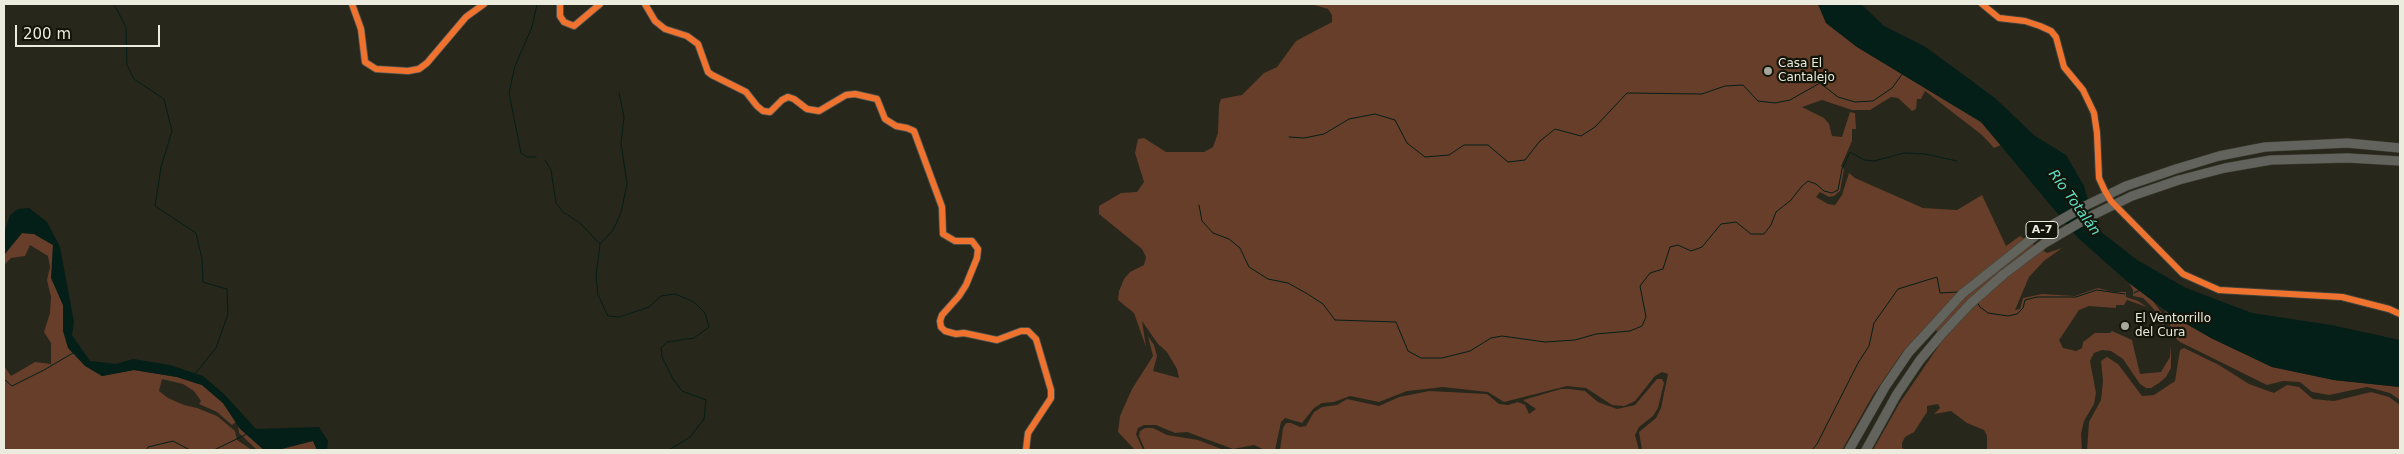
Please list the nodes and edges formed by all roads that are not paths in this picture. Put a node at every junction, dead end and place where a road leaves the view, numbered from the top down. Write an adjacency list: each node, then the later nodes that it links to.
1 (352, 4): 2 (main road)
2 (484, 4)
3 (560, 4): 4 (main road)
4 (600, 4)
5 (645, 4): 10 (main road)
6 (1982, 4): 9 (street)
7 (2400, 148): 11 (highway, A-7, bridge)
8 (2400, 161): 12 (highway, A-7, bridge)
9 (2400, 314)
10 (1026, 450)
11 (1849, 450)
12 (1866, 450)

